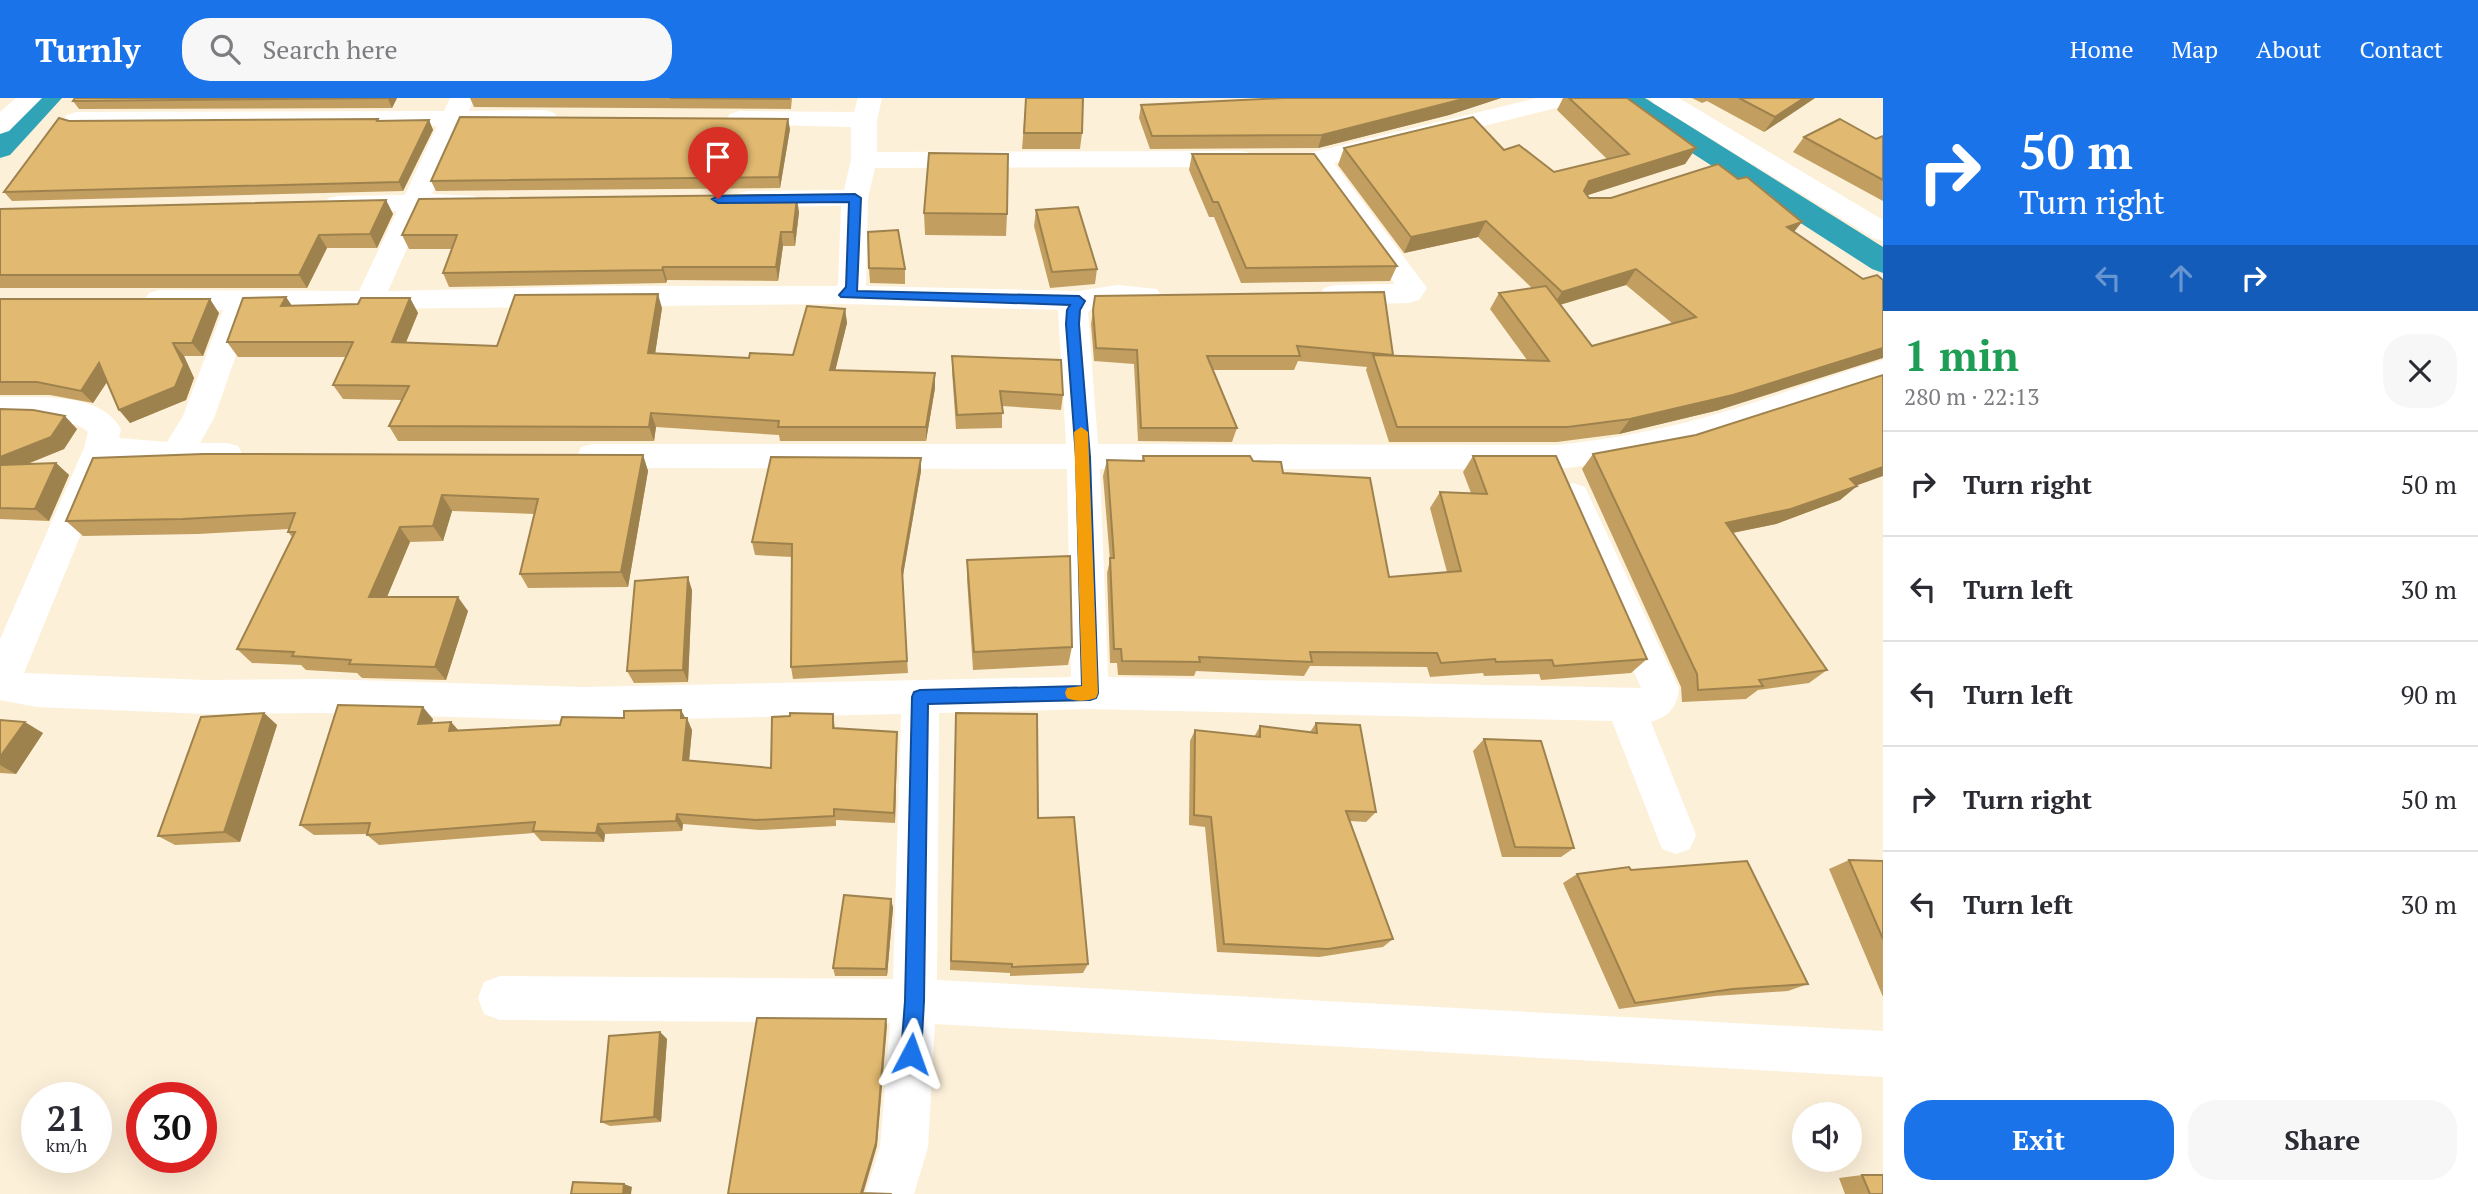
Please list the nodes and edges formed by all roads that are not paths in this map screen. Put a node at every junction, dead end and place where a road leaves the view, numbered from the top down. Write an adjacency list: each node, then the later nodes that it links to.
1 (30, 98): 9 (street)
2 (1567, 98): 20 (street)
3 (1662, 98): 17 (street)
4 (458, 107): 6 (street); 8 (street); 14 (street)
5 (867, 109): 7 (street); 11 (street)
6 (563, 118)
7 (714, 119)
8 (76, 120)
9 (0, 126)
10 (1263, 159): 11 (street)
11 (864, 160): 12 (street)
12 (855, 198): 13 (street); 18 (street)
13 (718, 199)
14 (416, 202): 15 (street); 16 (street); 23 (street)
15 (485, 202)
16 (319, 205)
17 (1883, 232)
18 (845, 295): 23 (street); 24 (street)
19 (1173, 296): 24 (street)
20 (1313, 296)
21 (134, 300): 22 (street)
22 (241, 300): 23 (street); 28 (street)
23 (369, 301)
24 (1079, 301): 31 (street)
25 (1883, 371): 32 (street)
26 (0, 408): 27 (street)
27 (100, 448): 28 (street); 34 (street)
28 (176, 455): 29 (street)
29 (260, 455)
30 (566, 456): 31 (street)
31 (1083, 457): 32 (street); 33 (street)
32 (1556, 457): 35 (street)
33 (1090, 693): 34 (street); 35 (street)
34 (920, 697): 38 (street)
35 (1625, 705): 36 (street)
36 (1676, 835)
37 (500, 998): 38 (street)
38 (915, 1001): 39 (street); 40 (street)
39 (1883, 1054)
40 (889, 1194)

